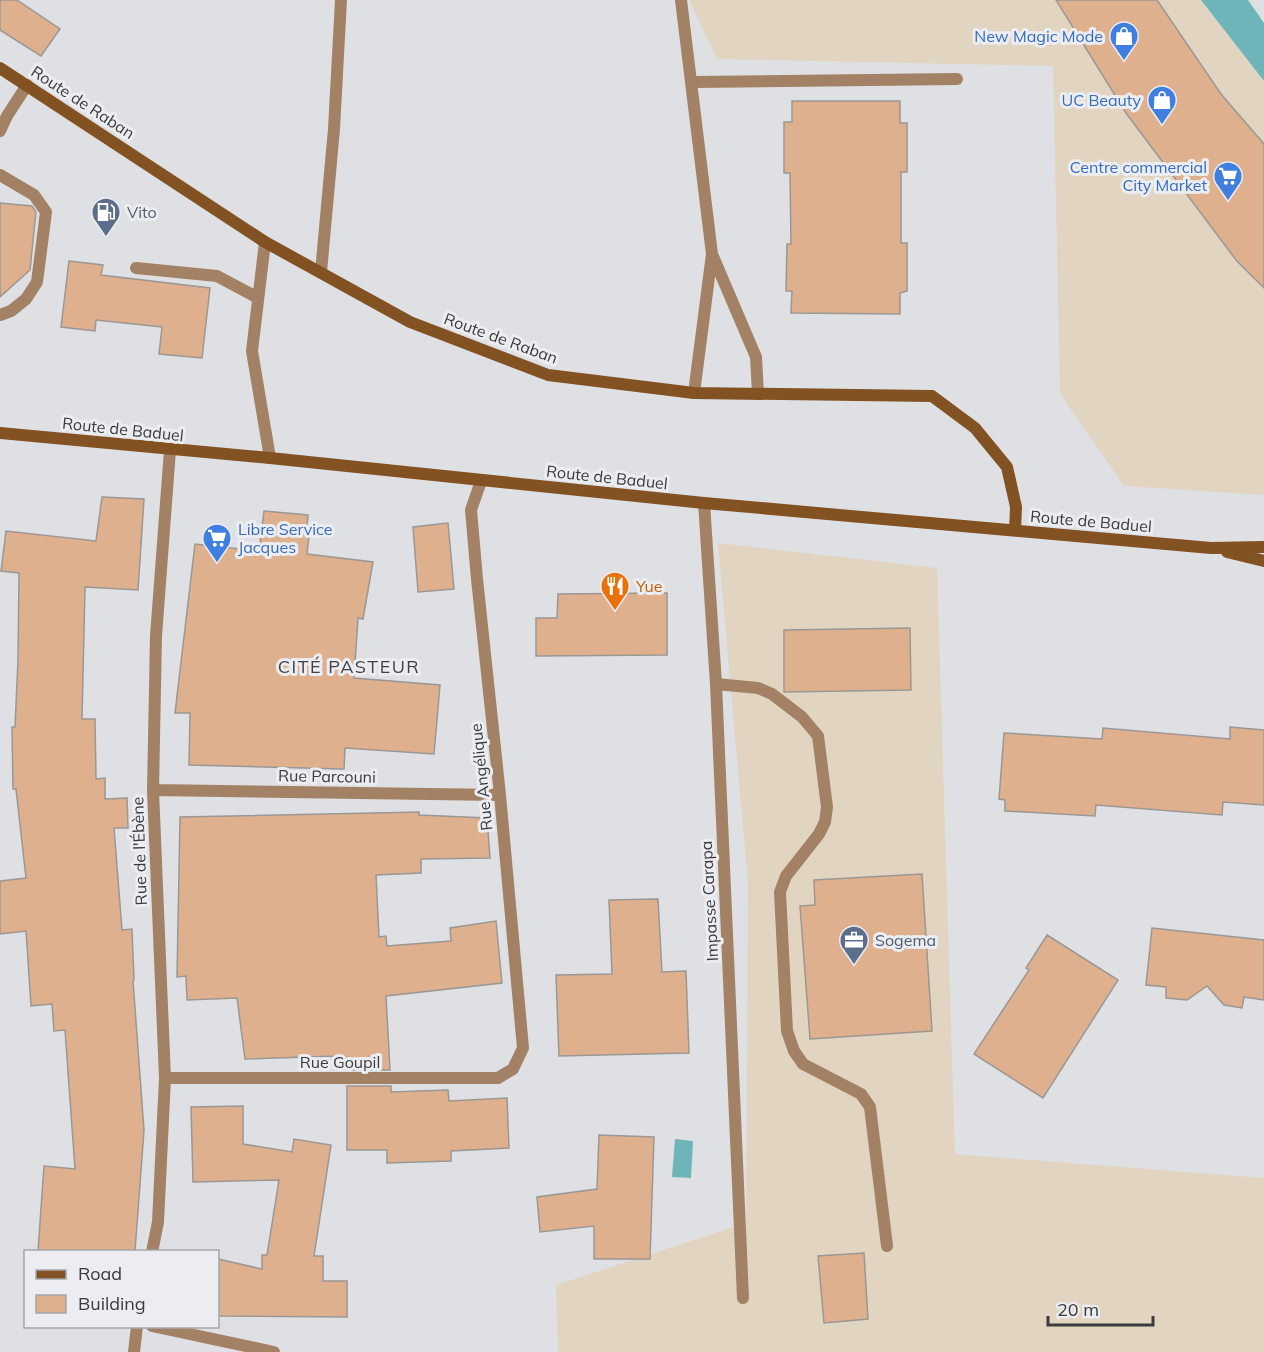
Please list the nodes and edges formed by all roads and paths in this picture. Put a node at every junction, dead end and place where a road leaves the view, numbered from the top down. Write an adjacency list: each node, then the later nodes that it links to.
1 (340, 0): 12 (street)
2 (681, 0): 5 (street)
3 (0, 68): 6 (main road, Route de Raban)
4 (957, 79): 5 (street)
5 (692, 82): 10 (street)
6 (27, 86): 7 (street); 9 (main road, Route de Raban)
7 (0, 131)
8 (0, 175): 14 (street)
9 (265, 242): 12 (main road, Route de Raban); 13 (street)
10 (712, 254): 15 (street); 16 (street)
11 (135, 268): 13 (street)
12 (321, 272): 15 (main road, Route de Raban)
13 (258, 298): 19 (street)
14 (0, 315)
15 (694, 393): 16 (main road, Route de Raban)
16 (758, 394): 22 (main road, Route de Raban)
17 (0, 433): 18 (main road, Route de Baduel)
18 (170, 450): 19 (main road, Route de Baduel); 27 (street, Rue de l'Ébène)
19 (270, 458): 20 (main road, Route de Baduel)
20 (481, 481): 21 (main road, Route de Baduel); 28 (street, Rue Angélique)
21 (704, 503): 22 (main road, Route de Baduel); 26 (street, Impasse Carapa)
22 (1015, 530): 24 (main road, Route de Baduel)
23 (1264, 547): 24 (main road, Route de Baduel)
24 (1211, 548): 25 (main road, Route de Baduel)
25 (1264, 561)
26 (716, 684): 31 (street); 33 (street, Impasse Carapa)
27 (153, 790): 28 (street, Rue Parcouni); 30 (street, Rue de l'Ébène)
28 (501, 795): 29 (street, Rue Angélique)
29 (513, 1069): 30 (street, Rue Goupil)
30 (165, 1078): 32 (street, Rue de l'Ébène)
31 (887, 1246)
32 (152, 1250)
33 (743, 1298)
34 (137, 1328): 36 (street)
35 (161, 1328): 37 (street)
36 (134, 1352)
37 (274, 1352)

